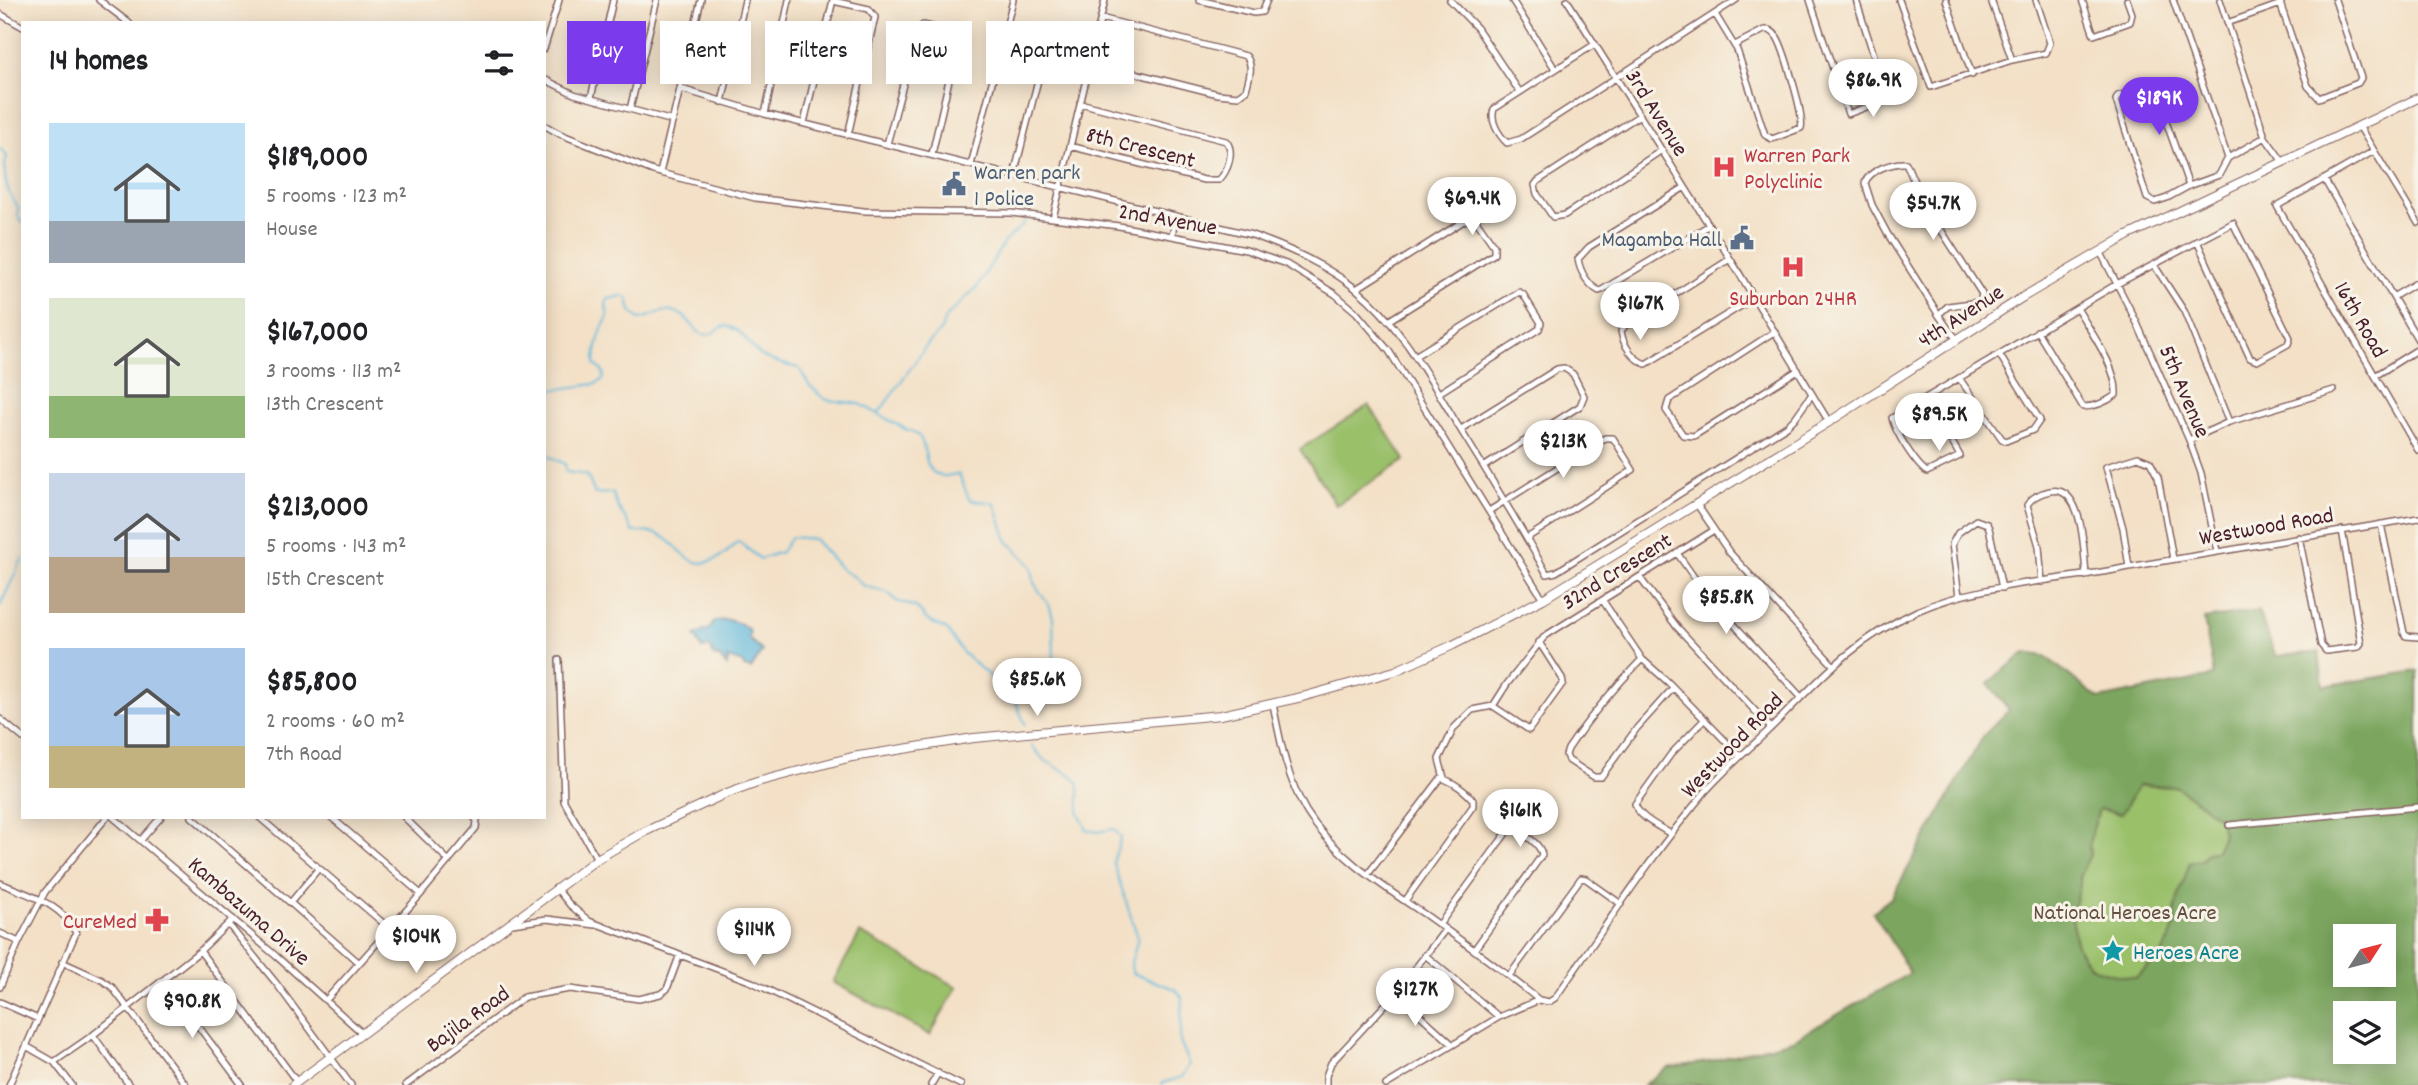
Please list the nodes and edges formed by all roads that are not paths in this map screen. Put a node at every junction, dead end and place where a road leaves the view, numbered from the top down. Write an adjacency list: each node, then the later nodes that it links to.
1 (99, 0): 32 (street)
2 (559, 0): 39 (street)
3 (613, 0): 54 (street)
4 (657, 0): 57 (street)
5 (701, 0): 51 (street)
6 (745, 0): 55 (street)
7 (789, 0): 58 (street)
8 (833, 0): 61 (street); 64 (street)
9 (1013, 0): 33 (street)
10 (1105, 0): 31 (street)
11 (1199, 0): 12 (street)
12 (1266, 0)
13 (1450, 0): 52 (street)
14 (1512, 0): 43 (street)
15 (1567, 0): 40 (street, 3rd Avenue)
16 (1736, 0): 30 (street)
17 (1810, 0): 18 (street)
18 (1856, 0)
19 (1899, 0): 45 (street)
20 (1946, 0): 45 (street)
21 (1991, 0): 42 (street)
22 (2036, 0): 42 (street)
23 (2082, 0): 24 (street)
24 (2127, 0)
25 (2173, 0): 71 (street)
26 (2220, 0): 36 (street)
27 (2335, 0): 28 (street)
28 (2280, 2): 36 (street)
29 (0, 14): 37 (street)
30 (1715, 14): 41 (street); 46 (street)
31 (1101, 18): 34 (street); 35 (street)
32 (126, 21)
33 (1007, 21)
34 (1100, 21)
35 (1112, 21)
36 (2227, 23): 65 (street)
37 (21, 26)
38 (1134, 27): 44 (street)
39 (546, 43)
40 (1595, 44): 43 (street); 46 (street, 3rd Avenue)
41 (1735, 45): 41 (street)
42 (2012, 60): 45 (street)
43 (1555, 69): 52 (street)
44 (1134, 73)
45 (1972, 75)
46 (1616, 77): 52 (street); 59 (street, 3rd Avenue)
47 (546, 80): 54 (street)
48 (991, 84): 73 (street)
49 (1037, 84): 75 (street)
50 (1085, 84): 56 (street)
51 (681, 89): 55 (street); 60 (street)
52 (1519, 91)
53 (2418, 97): 63 (street, 4th Avenue)
54 (591, 98): 57 (street)
55 (722, 102): 58 (street)
56 (1080, 103): 67 (street); 67 (street, 8th Crescent)
57 (630, 109): 60 (street)
58 (765, 114): 61 (street)
59 (1640, 115): 68 (street, 3rd Avenue); 68 (street)
60 (673, 121): 74 (street)
61 (804, 123): 64 (street)
62 (546, 126): 74 (street, 2nd Avenue)
63 (2359, 126): 69 (street); 72 (street, 4th Avenue)
64 (848, 135): 66 (street)
65 (2266, 137): 71 (street); 72 (street)
66 (887, 144): 70 (street); 70 (street)
67 (1070, 146): 78 (street)
68 (1662, 150): 79 (street, 3rd Avenue)
69 (2374, 151): 76 (street); 82 (street)
70 (932, 154): 73 (street)
71 (2228, 158): 77 (street)
72 (2283, 162): 86 (street, 4th Avenue)
73 (971, 164): 75 (street)
74 (660, 173): 81 (street, 2nd Avenue)
75 (1014, 175): 78 (street)
76 (2324, 179): 92 (street); 107 (street, 16th Road)
77 (2189, 186): 77 (street)
78 (1059, 187): 80 (street); 81 (street)
79 (1685, 187): 83 (street, 3rd Avenue); 83 (street)
80 (1176, 217): 84 (street); 91 (street)
81 (1054, 218): 84 (street, 2nd Avenue)
82 (2418, 223)
83 (1708, 226): 87 (street, 3rd Avenue)
84 (1172, 235): 103 (street, 2nd Avenue)
85 (2197, 240): 85 (street); 88 (street)
86 (2101, 253): 90 (street, 5th Avenue); 99 (street, 4th Avenue)
87 (1730, 259): 93 (street, 3rd Avenue); 93 (street)
88 (2154, 265): 90 (street); 114 (street)
89 (2418, 282): 92 (street)
90 (2117, 284): 94 (street); 116 (street, 5th Avenue)
91 (1356, 289): 96 (street); 96 (street)
92 (2393, 297): 100 (street)
93 (1754, 298): 98 (street, 3rd Avenue)
94 (2077, 308): 97 (street); 97 (street)
95 (1939, 314): 95 (street); 99 (street)
96 (1388, 321): 101 (street)
97 (2037, 331): 104 (street)
98 (1774, 332): 106 (street, 3rd Avenue); 106 (street)
99 (1957, 339): 113 (street, 4th Avenue)
100 (2418, 340)
101 (1403, 341): 103 (street); 105 (street)
102 (2418, 349): 107 (street)
103 (1389, 351): 121 (street, 2nd Avenue)
104 (1999, 354): 108 (street); 108 (street)
105 (1415, 356): 110 (street); 110 (street)
106 (1798, 370): 111 (street, 3rd Avenue)
107 (2375, 376): 117 (street, 16th Road)
108 (1959, 378): 112 (street)
109 (2334, 390): 114 (street)
110 (1439, 393): 115 (street)
111 (1811, 394): 113 (street, 3rd Avenue); 132 (street)
112 (1927, 398): 112 (street)
113 (1829, 422): 120 (street, 4th Avenue)
114 (2230, 422): 116 (street)
115 (1461, 429): 118 (street); 118 (street)
116 (2189, 440): 128 (street, 5th Avenue)
117 (2418, 450)
118 (1485, 466): 119 (street)
119 (1504, 501): 121 (street); 127 (street); 127 (street)
120 (1696, 503): 124 (street); 139 (street, 4th Avenue)
121 (1489, 511): 136 (street, 2nd Avenue)
122 (2418, 518): 123 (street, Westwood Road)
123 (2381, 524): 125 (street, Westwood Road); 141 (street)
124 (1714, 530): 129 (street, 32nd Crescent); 145 (street)
125 (2342, 530): 126 (street, Westwood Road); 126 (street)
126 (2299, 537): 128 (street, Westwood Road)
127 (1527, 538): 132 (street)
128 (2217, 551): 130 (street, Westwood Road)
129 (1677, 553): 134 (street, 32nd Crescent); 147 (street)
130 (2173, 559): 131 (street, Westwood Road); 131 (street)
131 (2129, 567): 133 (street, Westwood Road)
132 (1547, 574): 136 (street)
133 (2086, 576): 135 (street, Westwood Road); 135 (street)
134 (1640, 578): 140 (street, 32nd Crescent); 152 (street)
135 (2042, 582): 137 (street, Westwood Road)
136 (1533, 584): 139 (street, 2nd Avenue)
137 (2002, 588): 138 (street, Westwood Road); 138 (street)
138 (1959, 596): 145 (street, Westwood Road)
139 (1543, 599): 148 (street, 4th Avenue)
140 (1603, 601): 142 (street, 32nd Crescent); 143 (street)
141 (2418, 637)
142 (1539, 642): 149 (street, 32nd Crescent); 149 (street)
143 (1642, 659): 146 (street); 146 (street)
144 (559, 660): 168 (street)
145 (1833, 665): 147 (street, Westwood Road)
146 (1673, 688): 151 (street)
147 (1801, 697): 152 (street, Westwood Road)
148 (1273, 704): 168 (street, 4th Avenue); 171 (street)
149 (1493, 706): 155 (street)
150 (0, 719): 153 (street)
151 (1704, 719): 154 (street); 166 (street)
152 (1771, 728): 154 (street, Westwood Road)
153 (21, 736)
154 (1740, 756): 166 (street, Westwood Road)
155 (1444, 778): 171 (street); 176 (street)
156 (2418, 807): 165 (street)
157 (105, 819): 175 (street)
158 (115, 819): 167 (street, Kambazuma Drive)
159 (158, 819): 167 (street)
160 (194, 819): 177 (street)
161 (262, 819): 170 (street)
162 (333, 819): 174 (street)
163 (406, 819): 169 (street)
164 (476, 819): 169 (street)
165 (2230, 825)
166 (1671, 834): 178 (street, Westwood Road)
167 (141, 840): 179 (street, Kambazuma Drive)
168 (597, 859): 173 (street, 4th Avenue)
169 (449, 861): 174 (street)
170 (319, 868): 177 (street); 183 (street)
171 (1368, 874): 176 (street)
172 (0, 883): 175 (street)
173 (556, 888): 180 (street, 4th Avenue); 181 (street)
174 (421, 894): 183 (street)
175 (40, 900): 185 (street); 191 (street)
176 (1405, 901): 182 (street)
177 (291, 902): 190 (street)
178 (1621, 904): 192 (street); 197 (street, Westwood Road)
179 (231, 921): 187 (street); 196 (street, Kambazuma Drive); 206 (street)
180 (509, 925): 181 (street); 202 (street, 4th Avenue)
181 (599, 925): 188 (street)
182 (1442, 927): 186 (street); 186 (street); 189 (street)
183 (389, 929): 190 (street)
184 (0, 933): 185 (street)
185 (19, 942): 194 (street)
186 (1474, 950): 192 (street)
187 (200, 951): 193 (street); 209 (street)
188 (680, 954): 208 (street); 216 (street, Bajila Road)
189 (1425, 955): 195 (street); 200 (street)
190 (358, 961): 196 (street)
191 (62, 962): 199 (street); 201 (street)
192 (1509, 976): 197 (street)
193 (163, 980): 199 (street); 214 (street)
194 (1, 984)
195 (1396, 993): 204 (street); 219 (street)
196 (326, 1000): 202 (street, Kambazuma Drive)
197 (1539, 1000): 200 (street, Westwood Road)
198 (0, 1002): 201 (street)
199 (128, 1008): 203 (street); 213 (street)
200 (1499, 1017): 204 (street, Westwood Road)
201 (38, 1018): 205 (street)
202 (361, 1032): 206 (street, 4th Avenue)
203 (93, 1035): 207 (street); 212 (street)
204 (1452, 1044): 220 (street, Westwood Road)
205 (26, 1046): 207 (street); 210 (street)
206 (331, 1056): 209 (street, 4th Avenue); 215 (street)
207 (54, 1062): 211 (street)
208 (938, 1073): 217 (street); 218 (street)
209 (295, 1084)
210 (9, 1085)
211 (72, 1085)
212 (129, 1085)
213 (186, 1085)
214 (242, 1085)
215 (351, 1085)
216 (406, 1085)
217 (931, 1085)
218 (961, 1085)
219 (1326, 1085)
220 (1386, 1085)

